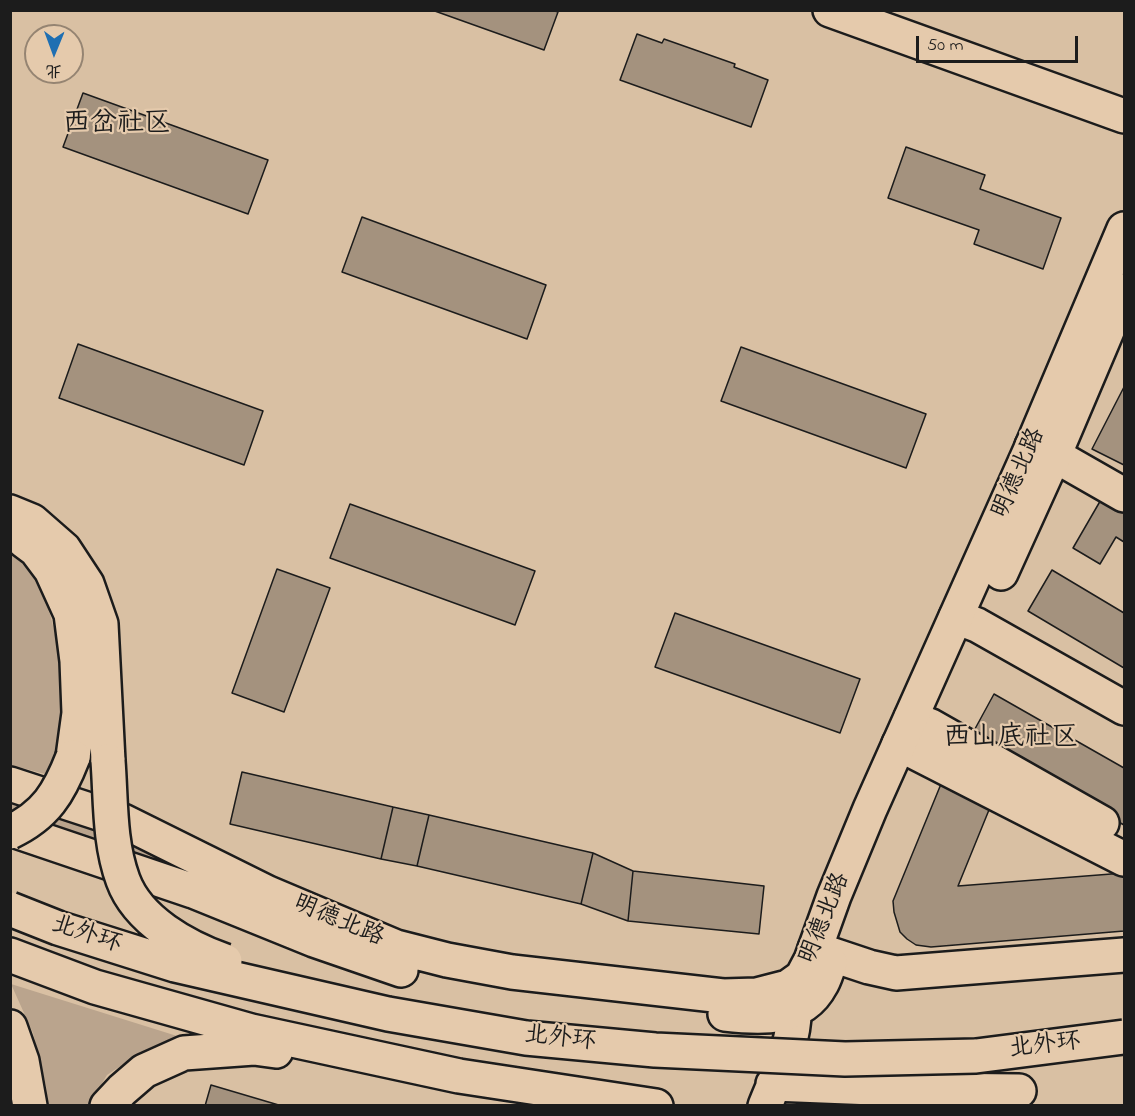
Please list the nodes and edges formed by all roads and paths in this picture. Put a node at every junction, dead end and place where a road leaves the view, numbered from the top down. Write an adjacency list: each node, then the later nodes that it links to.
1 (830, 10): 2 (main road)
2 (1125, 116)
3 (1125, 229): 4 (main road, 明德北路)
4 (1118, 293): 5 (main road, 明德北路)
5 (1043, 451): 6 (main road); 9 (main road, 明德北路)
6 (1125, 495)
7 (10, 512): 23 (main road, bridge)
8 (10, 531): 13 (main road, bridge)
9 (966, 621): 10 (main road); 11 (main road, 明德北路)
10 (1125, 708)
11 (915, 736): 14 (main road); 15 (main road); 17 (main road, 明德北路)
12 (10, 784): 20 (main road, 明德北路)
13 (10, 831): 20 (main road, 明德北路)
14 (1125, 836)
15 (1125, 859)
16 (10, 909): 23 (main road, 北外环, bridge)
17 (824, 952): 19 (main road); 20 (main road, 明德北路)
18 (10, 955): 26 (main road, 北外环)
19 (1125, 955)
20 (791, 999): 25 (main road)
21 (10, 1027): 27 (main road)
22 (1125, 1037): 23 (main road, 北外环, bridge)
23 (655, 1050)
24 (1019, 1090): 25 (main road)
25 (769, 1095)
26 (623, 1102): 28 (main road); 29 (main road, 北外环)
27 (30, 1106)
28 (107, 1106)
29 (656, 1106)

